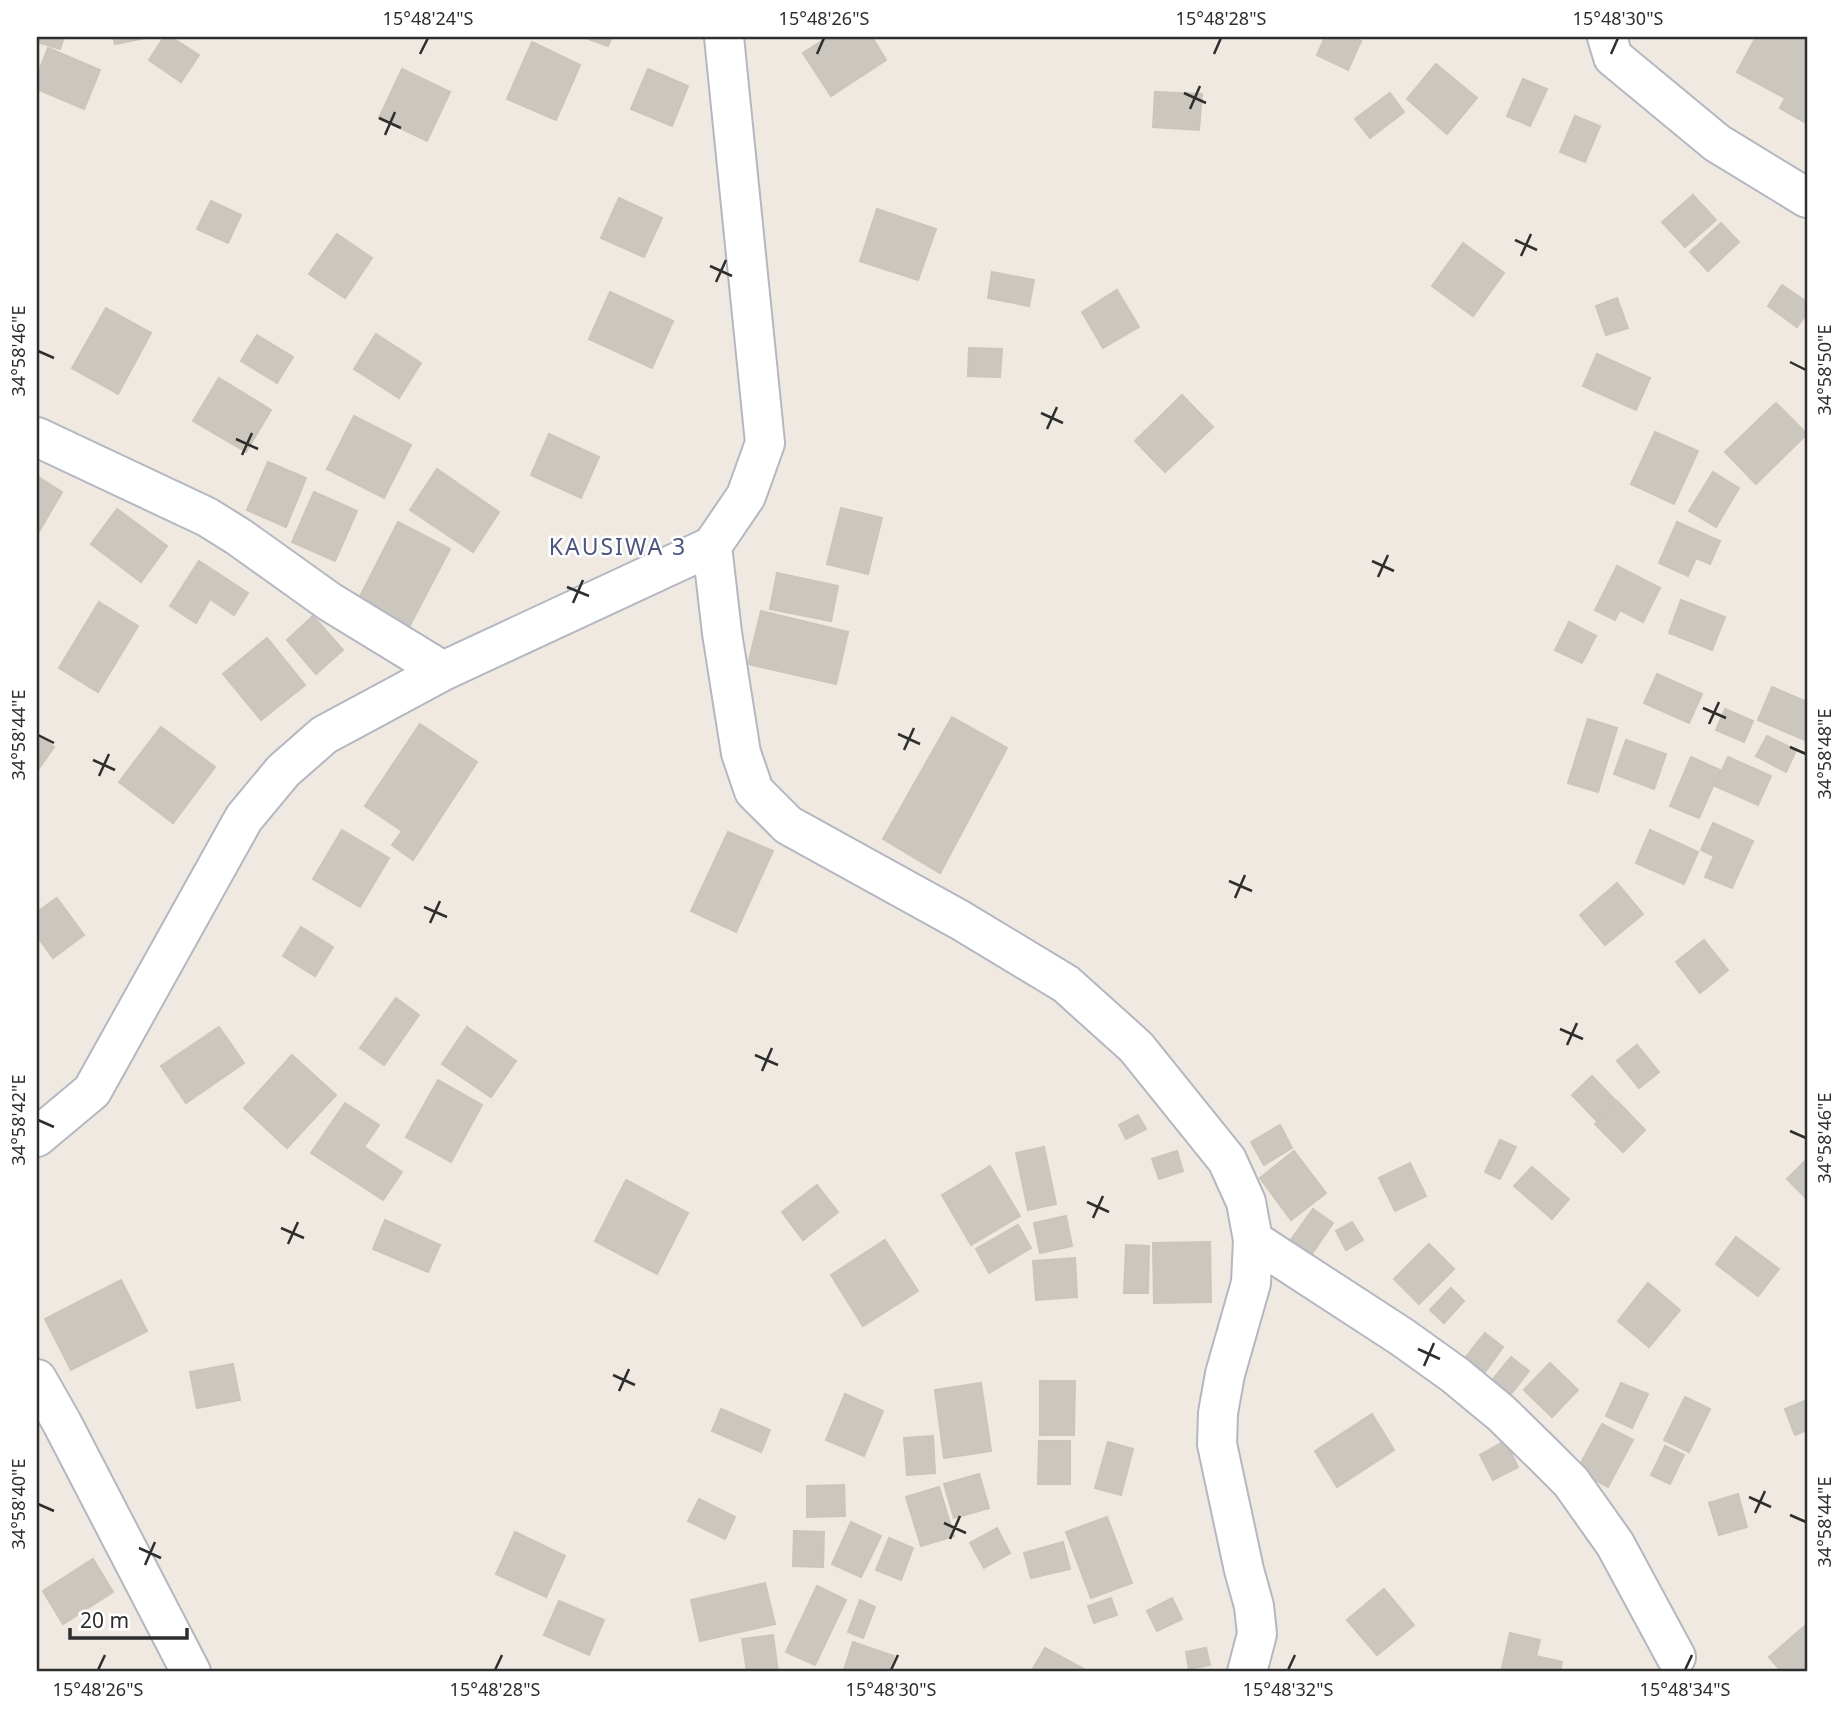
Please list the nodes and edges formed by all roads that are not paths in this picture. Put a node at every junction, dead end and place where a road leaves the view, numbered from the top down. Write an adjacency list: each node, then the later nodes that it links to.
1 (724, 37): 5 (street)
2 (1607, 37): 3 (street)
3 (1807, 198)
4 (37, 437): 6 (street)
5 (712, 546): 6 (street); 8 (street)
6 (443, 671): 7 (street)
7 (37, 1137)
8 (1253, 1240): 10 (street); 12 (street)
9 (37, 1380): 11 (street)
10 (1676, 1657)
11 (191, 1672)
12 (1247, 1672)

